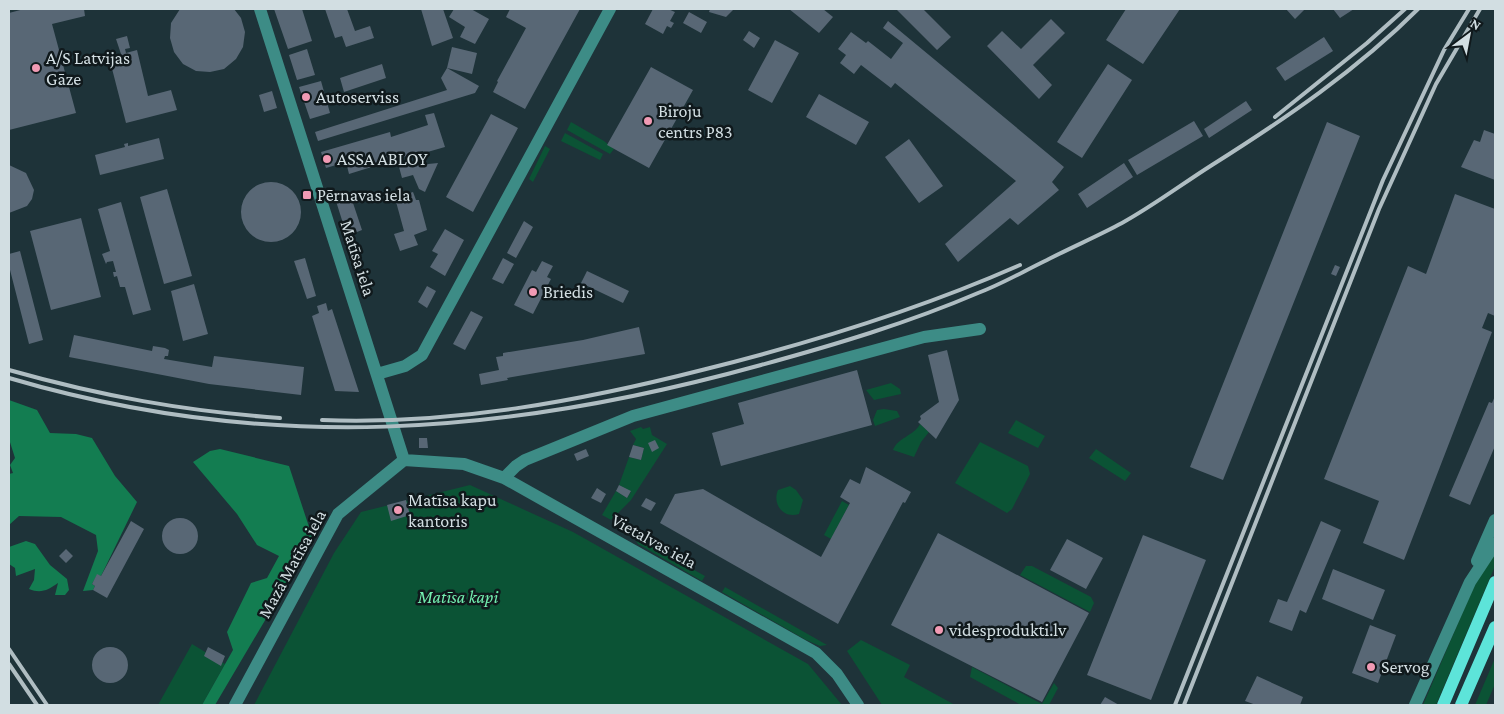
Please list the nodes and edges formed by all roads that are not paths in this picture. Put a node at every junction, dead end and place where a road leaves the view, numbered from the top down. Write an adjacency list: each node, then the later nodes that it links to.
1 (260, 9): 4 (street, Matīsa iela)
2 (610, 9): 4 (street)
3 (980, 329): 6 (street)
4 (377, 374): 5 (street, Matīsa iela)
5 (404, 460): 6 (street, Vietalvas iela); 12 (street, Mazā Matīsa iela)
6 (504, 478): 13 (street, Vietalvas iela)
7 (1495, 520): 9 (street)
8 (1495, 544): 9 (street)
9 (1470, 582): 14 (street)
10 (1495, 582): 15 (main road)
11 (1495, 627): 16 (main road)
12 (235, 705)
13 (858, 705)
14 (1415, 705)
15 (1443, 705)
16 (1463, 705)

